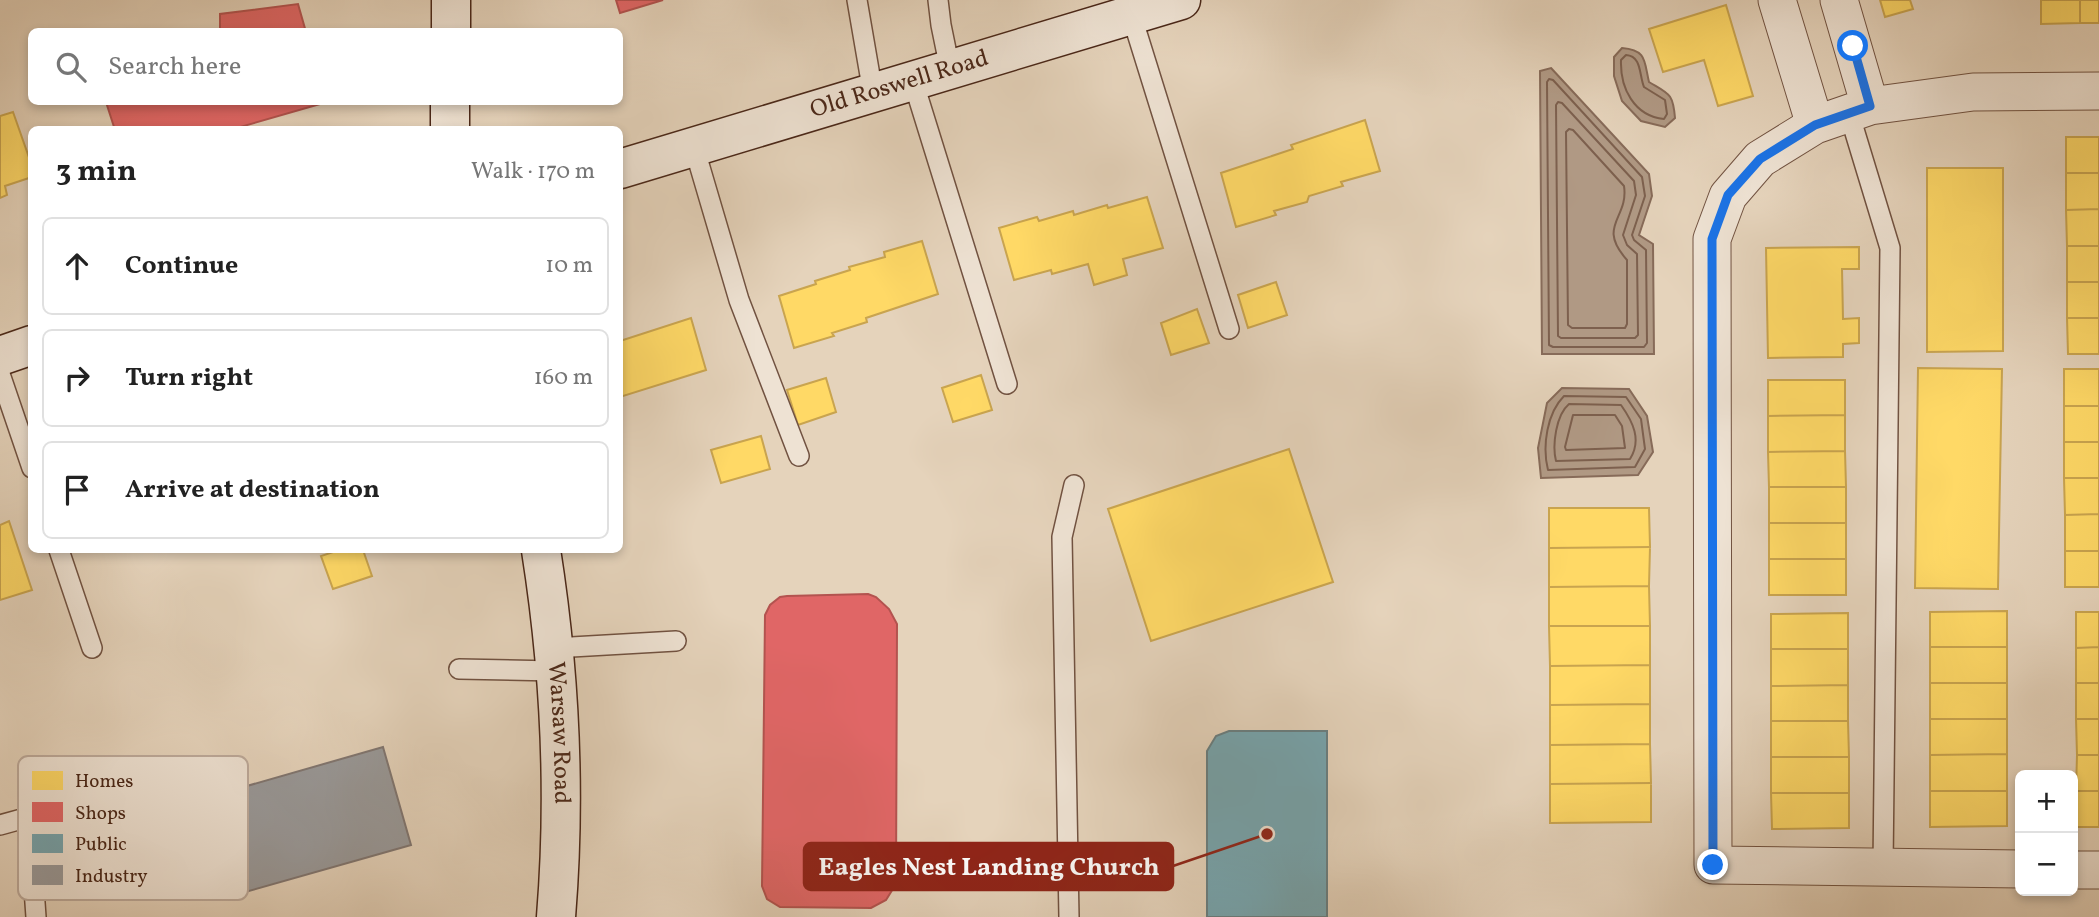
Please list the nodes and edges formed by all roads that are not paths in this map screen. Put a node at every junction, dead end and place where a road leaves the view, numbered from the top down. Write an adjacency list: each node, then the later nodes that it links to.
1 (451, 0): 8 (street)
2 (857, 0): 12 (lane)
3 (938, 0): 9 (lane)
4 (1181, 0): 6 (street, Old Roswell Road)
5 (1841, 8): 7 (street); 14 (street)
6 (1131, 14): 9 (street, Old Roswell Road); 19 (lane)
7 (1783, 17): 15 (street)
8 (451, 28)
9 (950, 69): 10 (street, Old Roswell Road)
10 (913, 80): 12 (street, Old Roswell Road); 23 (lane)
11 (2099, 91): 14 (street)
12 (873, 93): 17 (street, Old Roswell Road)
13 (450, 105): 16 (street)
14 (1860, 110): 15 (street); 35 (lane)
15 (1815, 125): 35 (street)
16 (450, 126)
17 (694, 147): 18 (street, Old Roswell Road); 25 (lane)
18 (623, 168)
19 (1229, 329)
20 (28, 346): 21 (street)
21 (0, 356)
22 (0, 374): 24 (lane)
23 (1007, 384)
24 (28, 456)
25 (799, 456)
26 (1074, 485): 40 (lane)
27 (60, 553): 30 (lane)
28 (541, 553): 31 (street, Warsaw Road)
29 (676, 641): 31 (lane)
30 (92, 648)
31 (555, 660): 32 (lane); 39 (street, Warsaw Road)
32 (460, 669)
33 (18, 820): 34 (lane)
34 (0, 825)
35 (1883, 867): 36 (street)
36 (2015, 869)
37 (2078, 870): 38 (street)
38 (2099, 870)
39 (556, 917)
40 (1069, 917)

